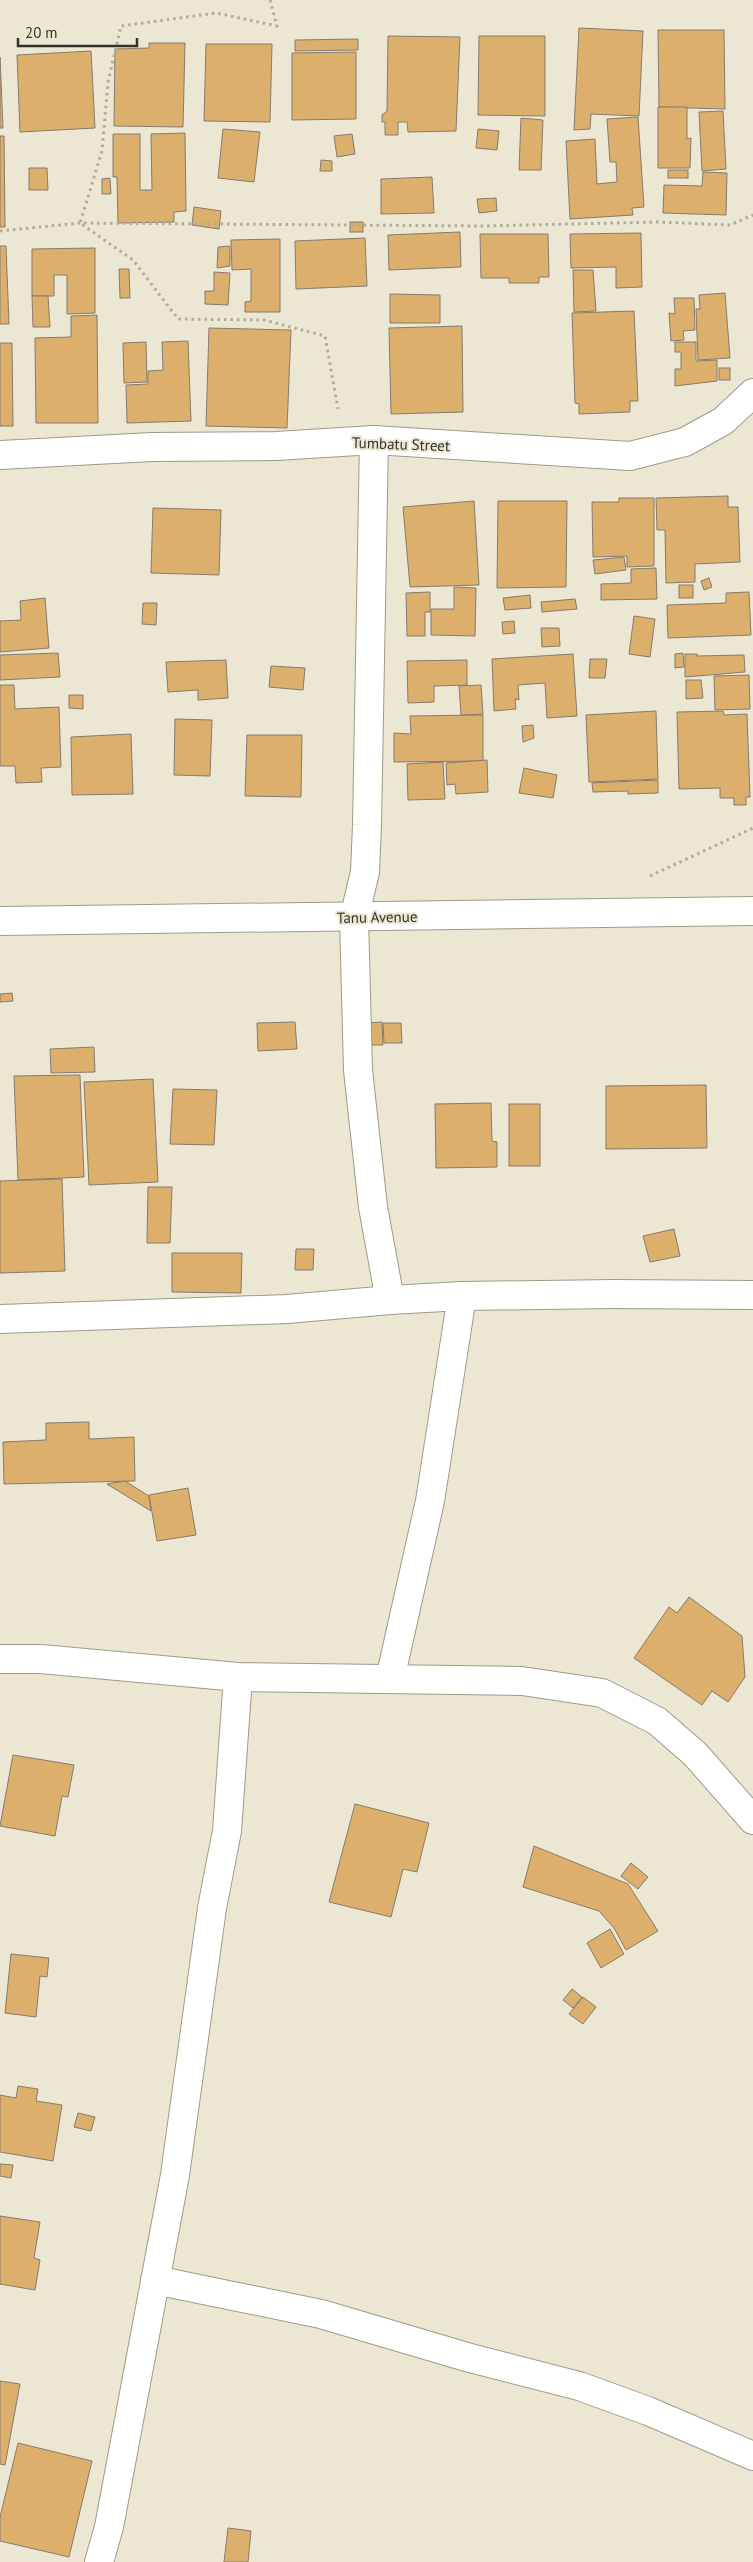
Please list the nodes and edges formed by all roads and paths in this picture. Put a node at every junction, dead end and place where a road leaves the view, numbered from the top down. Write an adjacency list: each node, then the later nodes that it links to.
1 (270, 0): 3 (path)
2 (753, 215): 3 (path)
3 (80, 222): 4 (path); 7 (path)
4 (0, 231)
5 (753, 393): 6 (street, Tumbatu Street)
6 (374, 440): 7 (street, Tumbatu Street); 12 (street)
7 (344, 441): 8 (street, Tumbatu Street)
8 (0, 455)
9 (753, 828): 10 (path)
10 (647, 877)
11 (753, 911): 12 (street, Tanu Avenue)
12 (354, 918): 13 (street, Tanu Avenue); 16 (street)
13 (0, 921)
14 (753, 1295): 15 (street)
15 (462, 1296): 16 (street); 20 (street)
16 (390, 1300): 17 (street)
17 (0, 1319)
18 (0, 1659): 19 (street)
19 (238, 1677): 20 (street); 22 (street)
20 (390, 1679): 21 (street)
21 (753, 1820)
22 (155, 2280): 23 (street); 24 (street)
23 (753, 2456)
24 (99, 2562)

